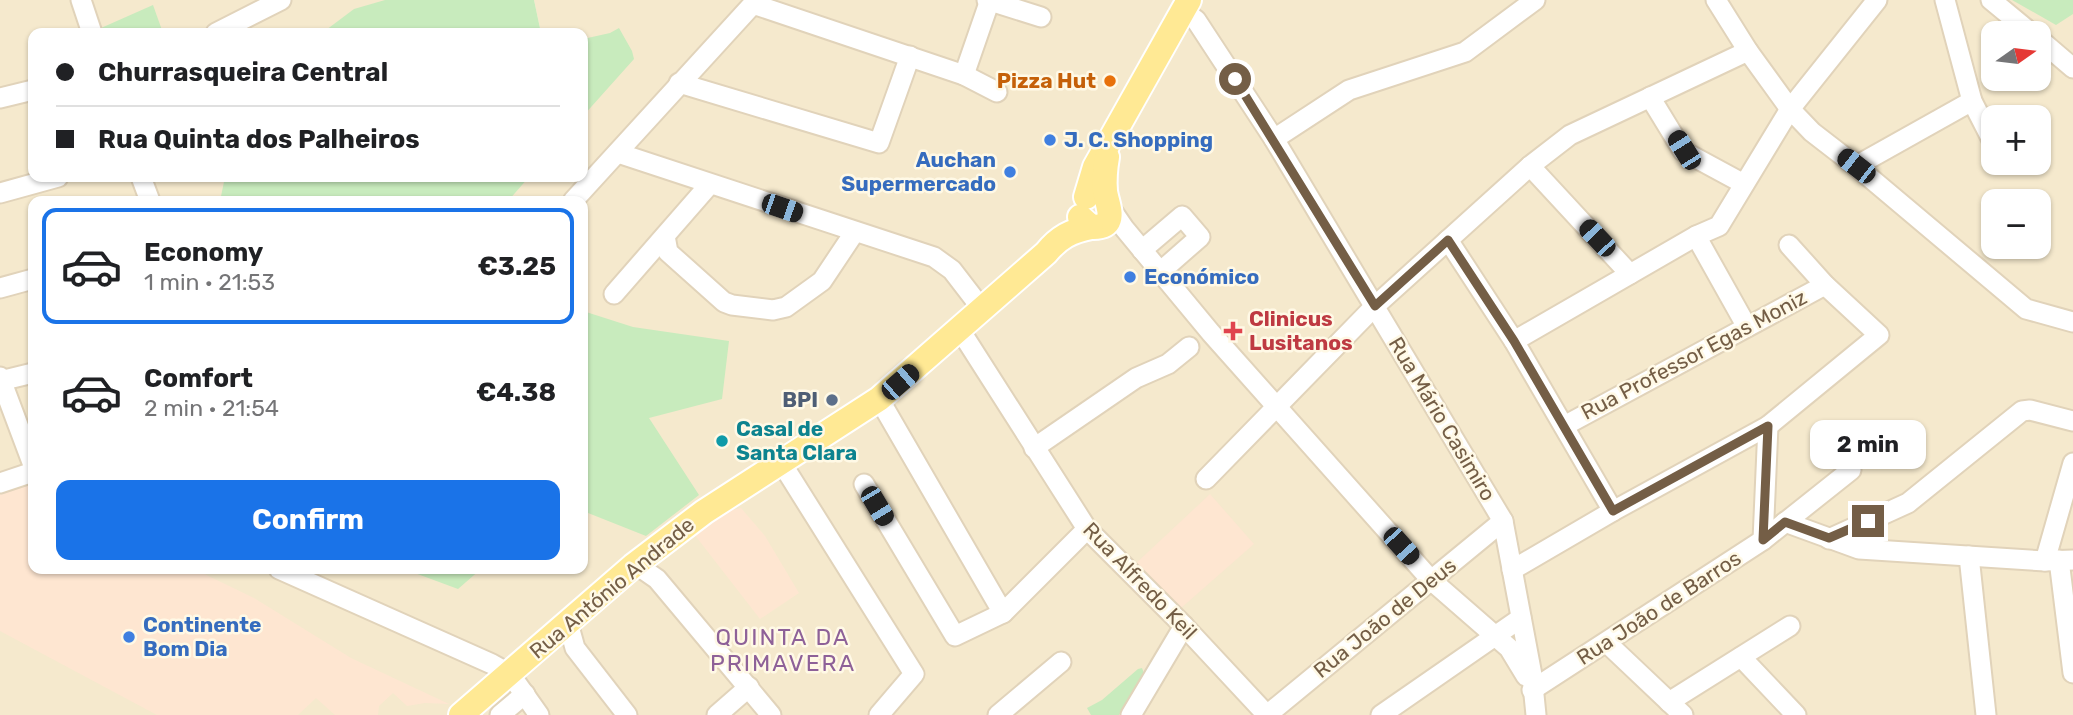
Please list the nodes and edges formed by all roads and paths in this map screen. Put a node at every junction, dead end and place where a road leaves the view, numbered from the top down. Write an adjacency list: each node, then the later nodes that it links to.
1 (81, 0): 13 (street)
2 (281, 0): 10 (street)
3 (989, 0): 11 (street); 19 (street)
4 (1535, 0): 28 (street)
5 (1716, 0): 16 (street)
6 (1877, 0): 26 (street)
7 (1945, 0): 25 (street)
8 (1991, 0): 12 (street)
9 (1186, 5): 28 (street, Rua Mário Casimiro); 37 (main road)
10 (259, 6): 14 (street)
11 (1041, 17)
12 (2016, 21)
13 (90, 28)
14 (224, 28)
15 (2051, 49): 18 (street)
16 (1748, 51): 23 (street); 26 (street)
17 (910, 56): 19 (street); 20 (street); 20 (street)
18 (2073, 68)
19 (964, 75): 22 (street)
20 (679, 83): 29 (street)
21 (28, 91): 24 (street)
22 (998, 92)
23 (1650, 97): 30 (street); 34 (street)
24 (0, 98)
25 (1972, 101): 27 (street); 31 (street)
26 (1790, 109): 31 (street); 34 (street)
27 (1981, 119)
28 (1274, 139): 50 (street, Rua Mário Casimiro)
29 (618, 153): 33 (street); 36 (street)
30 (1530, 166): 41 (street); 45 (street)
31 (1856, 166): 52 (street)
32 (40, 182): 35 (street)
33 (710, 184): 38 (street); 39 (street)
34 (1744, 184): 40 (street)
35 (0, 193)
36 (578, 196)
37 (1095, 211): 43 (street); 51 (main road, Rua António Andrade)
38 (854, 233): 39 (street); 51 (street)
39 (665, 236): 49 (street)
40 (1696, 236): 45 (street); 53 (street)
41 (1448, 240): 50 (street); 55 (street)
42 (1789, 245): 47 (street)
43 (1142, 250): 44 (street); 44 (street)
44 (1160, 272): 60 (street)
45 (1630, 274): 55 (street)
46 (28, 280): 48 (street)
47 (1825, 285): 53 (street, Rua Professor Egas Moniz); 63 (street)
48 (0, 288)
49 (614, 294)
50 (1375, 306): 60 (street); 74 (street, Rua Mário Casimiro)
51 (982, 309): 54 (main road, Rua António Andrade)
52 (2073, 322)
53 (1747, 327): 62 (street, Rua Professor Egas Moniz)
54 (960, 330): 59 (main road, Rua António Andrade); 64 (street, Rua Alfredo Keil)
55 (1514, 341): 62 (street)
56 (1189, 347): 64 (street)
57 (28, 374): 58 (street)
58 (0, 380): 65 (street)
59 (880, 399): 66 (main road, Rua António Andrade); 85 (street)
60 (1277, 407): 70 (street); 84 (street)
61 (2073, 421): 77 (street)
62 (1564, 426): 73 (street)
63 (1768, 426): 73 (street); 78 (street)
64 (1034, 448): 76 (street, Rua Alfredo Keil)
65 (28, 452)
66 (781, 462): 81 (main road, Rua António Andrade); 106 (street)
67 (2073, 463): 80 (street)
68 (1852, 470): 75 (street, Rua João de Barros)
69 (28, 474): 71 (street)
70 (1206, 479)
71 (0, 483)
72 (864, 484): 85 (street)
73 (1613, 511): 82 (street)
74 (1503, 520): 82 (street, Rua Mário Casimiro); 84 (street, Rua João de Deus)
75 (1785, 522): 77 (street); 78 (street, Rua João de Barros)
76 (1087, 529): 85 (street); 88 (street, Rua Alfredo Keil)
77 (1829, 538): 79 (street)
78 (1763, 540): 91 (street, Rua João de Barros)
79 (1969, 556): 80 (street); 113 (street)
80 (2059, 560): 94 (street)
81 (633, 566): 87 (main road, Rua António Andrade); 96 (street)
82 (1512, 570): 86 (street, Rua Mário Casimiro)
83 (290, 574): 95 (street)
84 (1431, 580): 90 (street); 109 (street, Rua João de Deus)
85 (1003, 613)
86 (1521, 618): 90 (street); 97 (street, Rua Mário Casimiro)
87 (572, 620): 95 (main road, Rua António Andrade); 103 (street)
88 (1184, 626): 108 (street); 109 (street, Rua Alfredo Keil)
89 (1790, 626): 92 (street)
90 (1496, 634): 97 (street); 110 (street)
91 (1607, 643): 97 (street, Rua João de Barros); 99 (street)
92 (1741, 657): 99 (street); 112 (street)
93 (1061, 662): 107 (street)
94 (2073, 673)
95 (510, 674): 98 (street); 100 (main road, Rua António Andrade)
96 (749, 687): 104 (street); 105 (street)
97 (1532, 690): 111 (street, Rua Mário Casimiro)
98 (525, 694): 101 (street); 102 (street)
99 (1676, 708)
100 (457, 714)
101 (500, 715)
102 (539, 715)
103 (627, 715)
104 (717, 715)
105 (771, 715)
106 (878, 715)
107 (998, 715)
108 (1131, 715)
109 (1267, 715)
110 (1381, 715)
111 (1535, 715)
112 (1796, 715)
113 (1986, 715)

